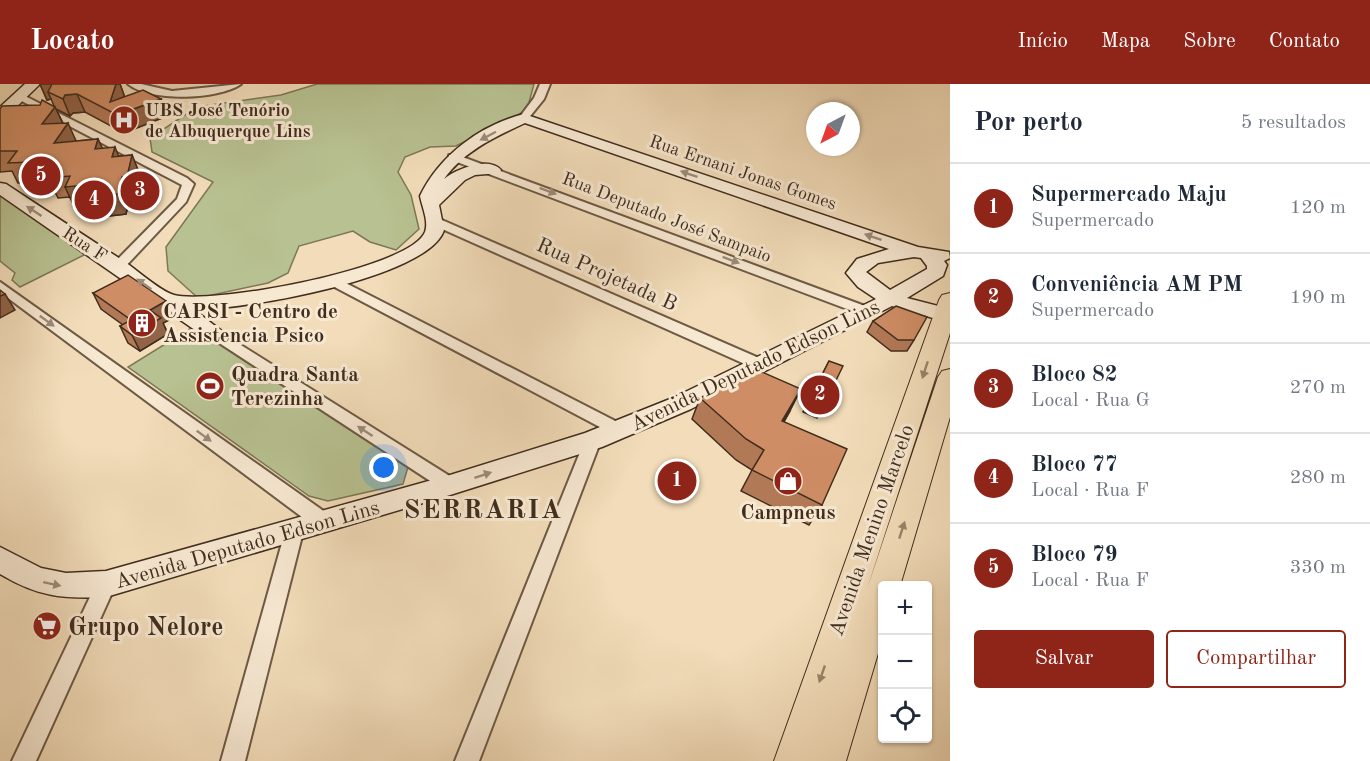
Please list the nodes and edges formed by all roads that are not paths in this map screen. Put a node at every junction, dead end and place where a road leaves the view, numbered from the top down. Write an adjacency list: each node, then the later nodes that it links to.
1 (33, 84): 5 (street)
2 (133, 84): 3 (street)
3 (236, 84)
4 (545, 84): 8 (street)
5 (20, 90): 6 (street); 7 (street); 15 (street)
6 (0, 102)
7 (0, 115)
8 (524, 118): 9 (street, one-way to 9); 13 (street, Rua Ernani Jonas Gomes, one-way to 8)
9 (453, 157): 10 (street, Rua Deputado José Sampaio); 12 (street)
10 (493, 171): 12 (street); 22 (street, Rua Deputado José Sampaio, one-way to 22)
11 (0, 188): 15 (street, Rua F, one-way to 11)
12 (432, 213): 16 (street); 24 (street, Rua Projetada B)
13 (921, 253): 14 (street, Rua Ernani Jonas Gomes); 18 (street, Avenida Deputado Edson Lins); 18 (street)
14 (950, 256)
15 (118, 266): 19 (street, Rua F, one-way to 15)
16 (332, 280): 20 (street); 26 (street)
17 (0, 286): 29 (street, one-way to 29)
18 (891, 299): 21 (street); 22 (street, Avenida Deputado Edson Lins)
19 (169, 301): 20 (street); 23 (street, Rua F)
20 (236, 302): 23 (street)
21 (948, 310): 38 (main road, Avenida Menino Marcelo, one-way to 38)
22 (868, 312): 24 (street, Avenida Deputado Edson Lins)
23 (212, 332): 28 (street, one-way to 23)
24 (762, 365): 26 (street, Avenida Deputado Edson Lins)
25 (950, 377): 32 (main road, Avenida Menino Marcelo, one-way to 25)
26 (619, 430): 27 (street, Avenida Deputado Edson Lins)
27 (592, 440): 28 (street, Avenida Deputado Edson Lins, one-way to 27); 37 (street)
28 (450, 485): 29 (street, Avenida Deputado Edson Lins)
29 (325, 523): 30 (street, Avenida Deputado Edson Lins)
30 (294, 532): 33 (street, Avenida Deputado Edson Lins); 36 (street)
31 (0, 559): 33 (street, Avenida Deputado Edson Lins, one-way to 33)
32 (885, 581)
33 (106, 584): 35 (street)
34 (878, 603): 39 (main road, Avenida Menino Marcelo)
35 (24, 761)
36 (233, 761)
37 (467, 761)
38 (792, 761)
39 (828, 761)

